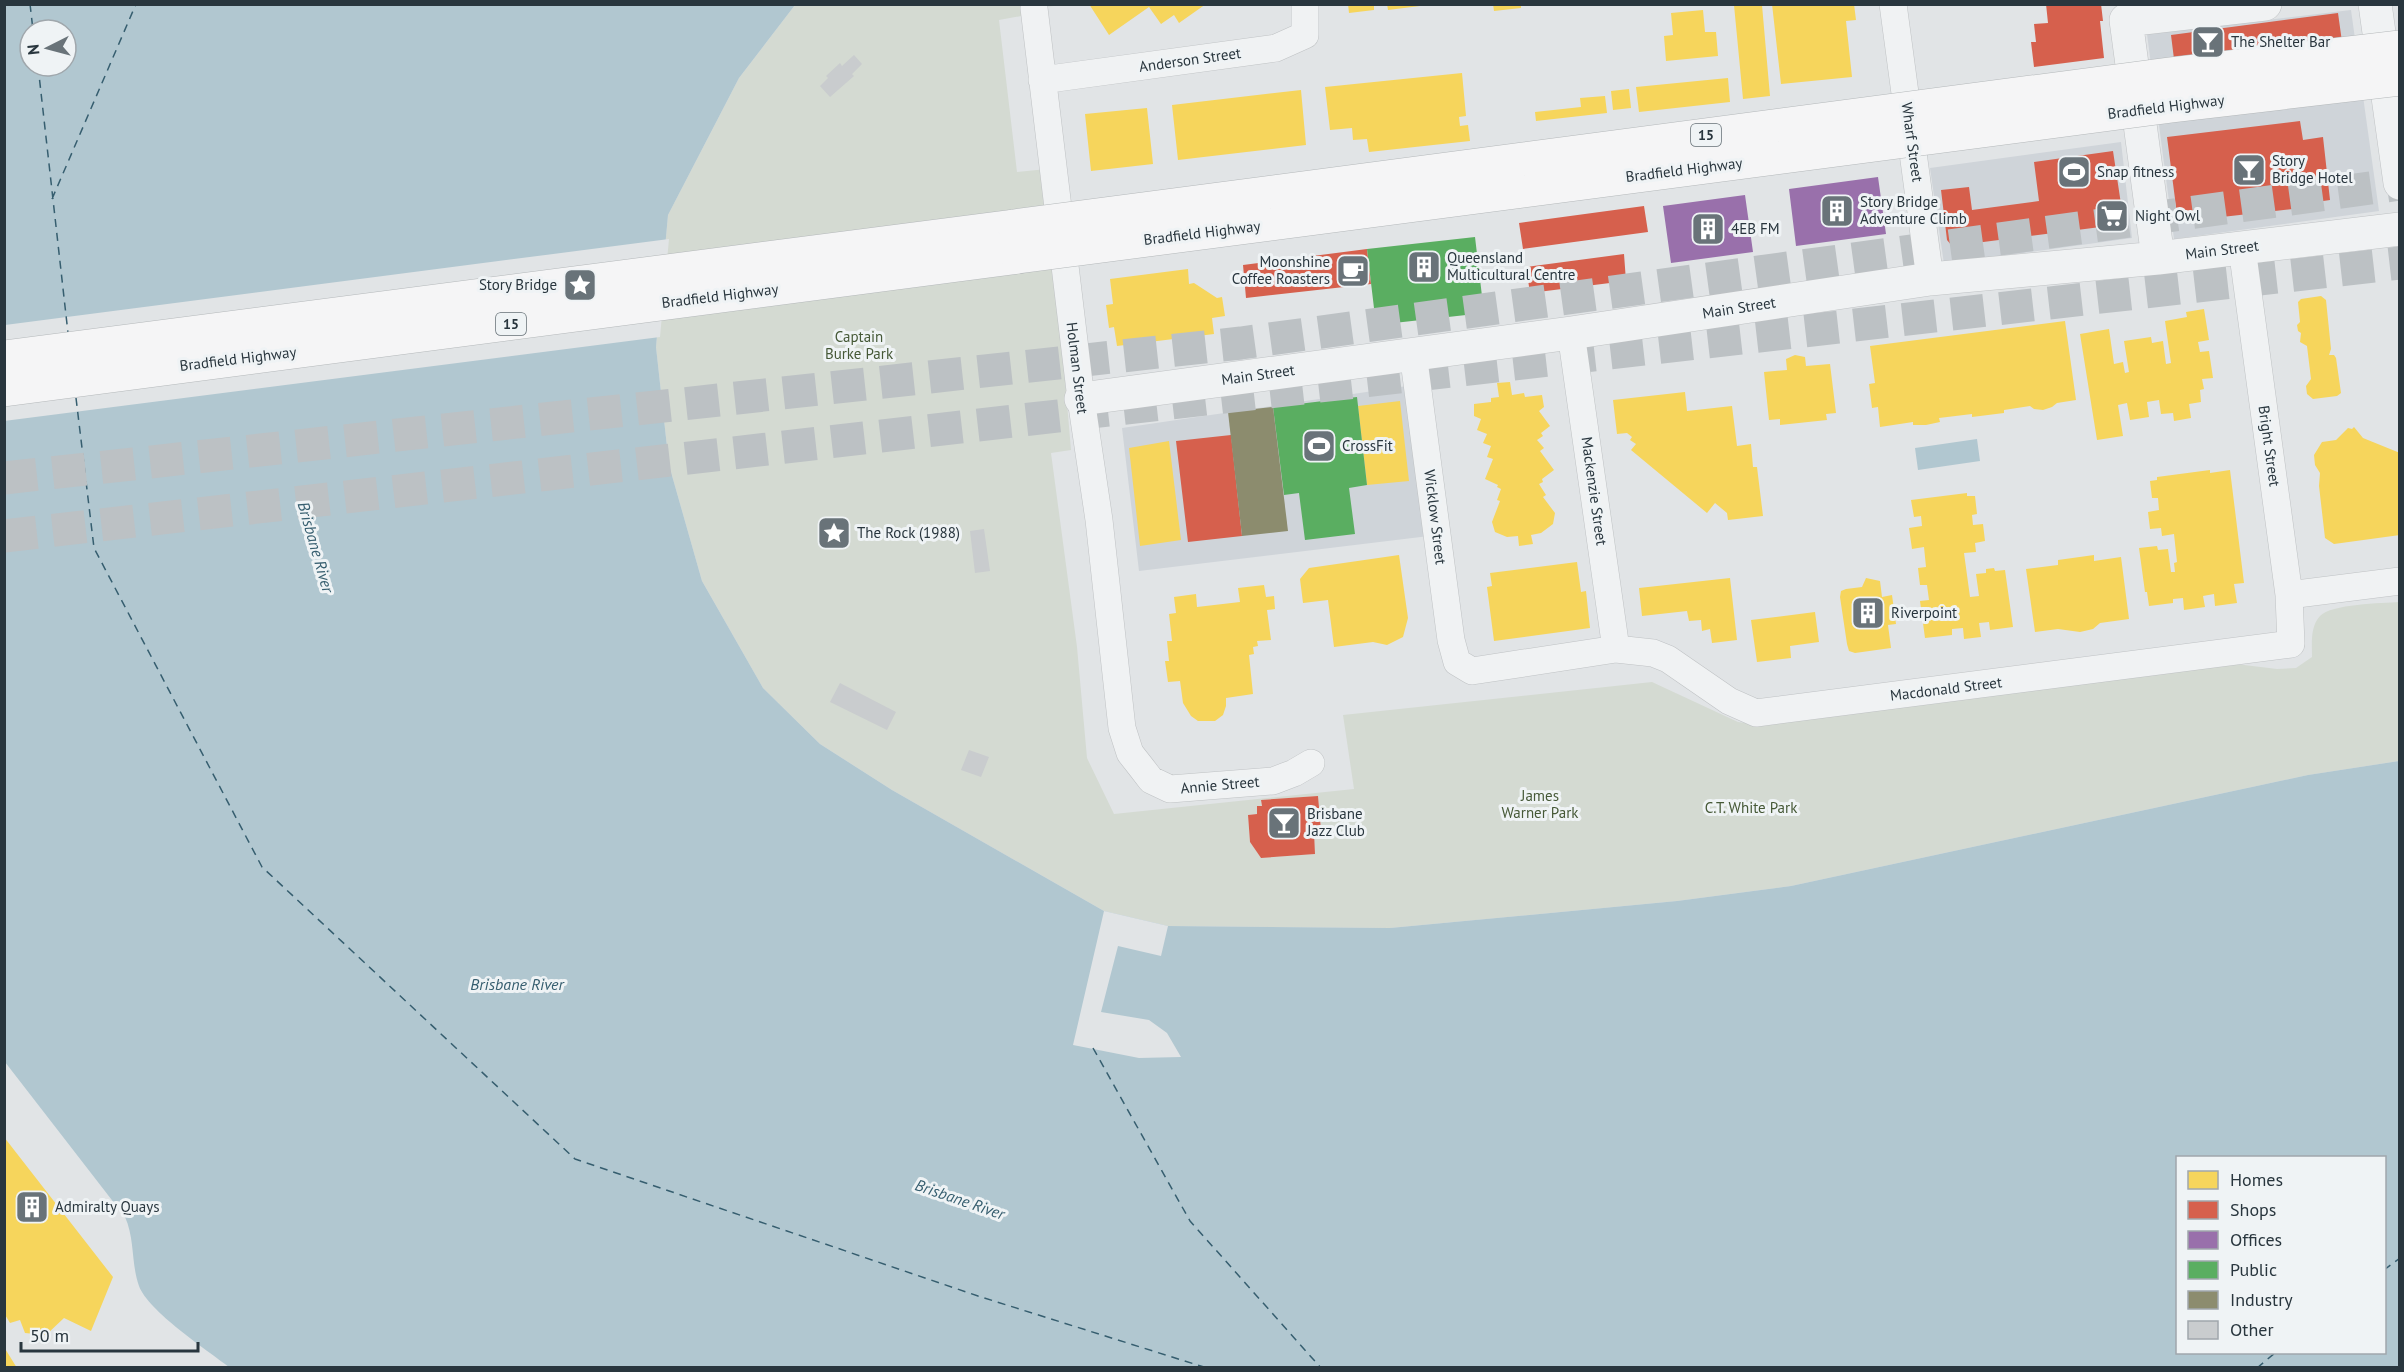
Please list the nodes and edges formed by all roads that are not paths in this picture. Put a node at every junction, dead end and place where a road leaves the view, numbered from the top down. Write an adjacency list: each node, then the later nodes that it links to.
1 (1305, 4): 9 (street, Anderson Street)
2 (1893, 4): 14 (street, Wharf Street)
3 (2265, 4): 6 (street)
4 (2375, 4): 10 (street)
5 (1034, 8): 9 (street, Holman Street)
6 (2125, 12): 13 (street)
7 (2400, 47): 17 (highway, Bradfield Highway / 15, bridge)
8 (2400, 79): 18 (highway, Bradfield Highway / 15, bridge)
9 (1042, 80): 19 (street, Holman Street)
10 (2400, 183)
11 (2400, 229): 12 (street, Main Street)
12 (2242, 248): 13 (street, Main Street); 21 (street, Bright Street)
13 (2158, 258): 14 (street, Main Street)
14 (1930, 279): 15 (street, Main Street)
15 (1571, 333): 16 (street, Main Street); 23 (street, Mackenzie Street)
16 (1413, 353): 19 (street, Main Street); 23 (street, Wicklow Street)
17 (4, 357)
18 (4, 390)
19 (1081, 399): 24 (street, Holman Street)
20 (2400, 580): 21 (street)
21 (2289, 595): 22 (street, Bright Street)
22 (2291, 644): 23 (street, Macdonald Street)
23 (1616, 649)
24 (1122, 728): 25 (street, Annie Street)
25 (1311, 763)

